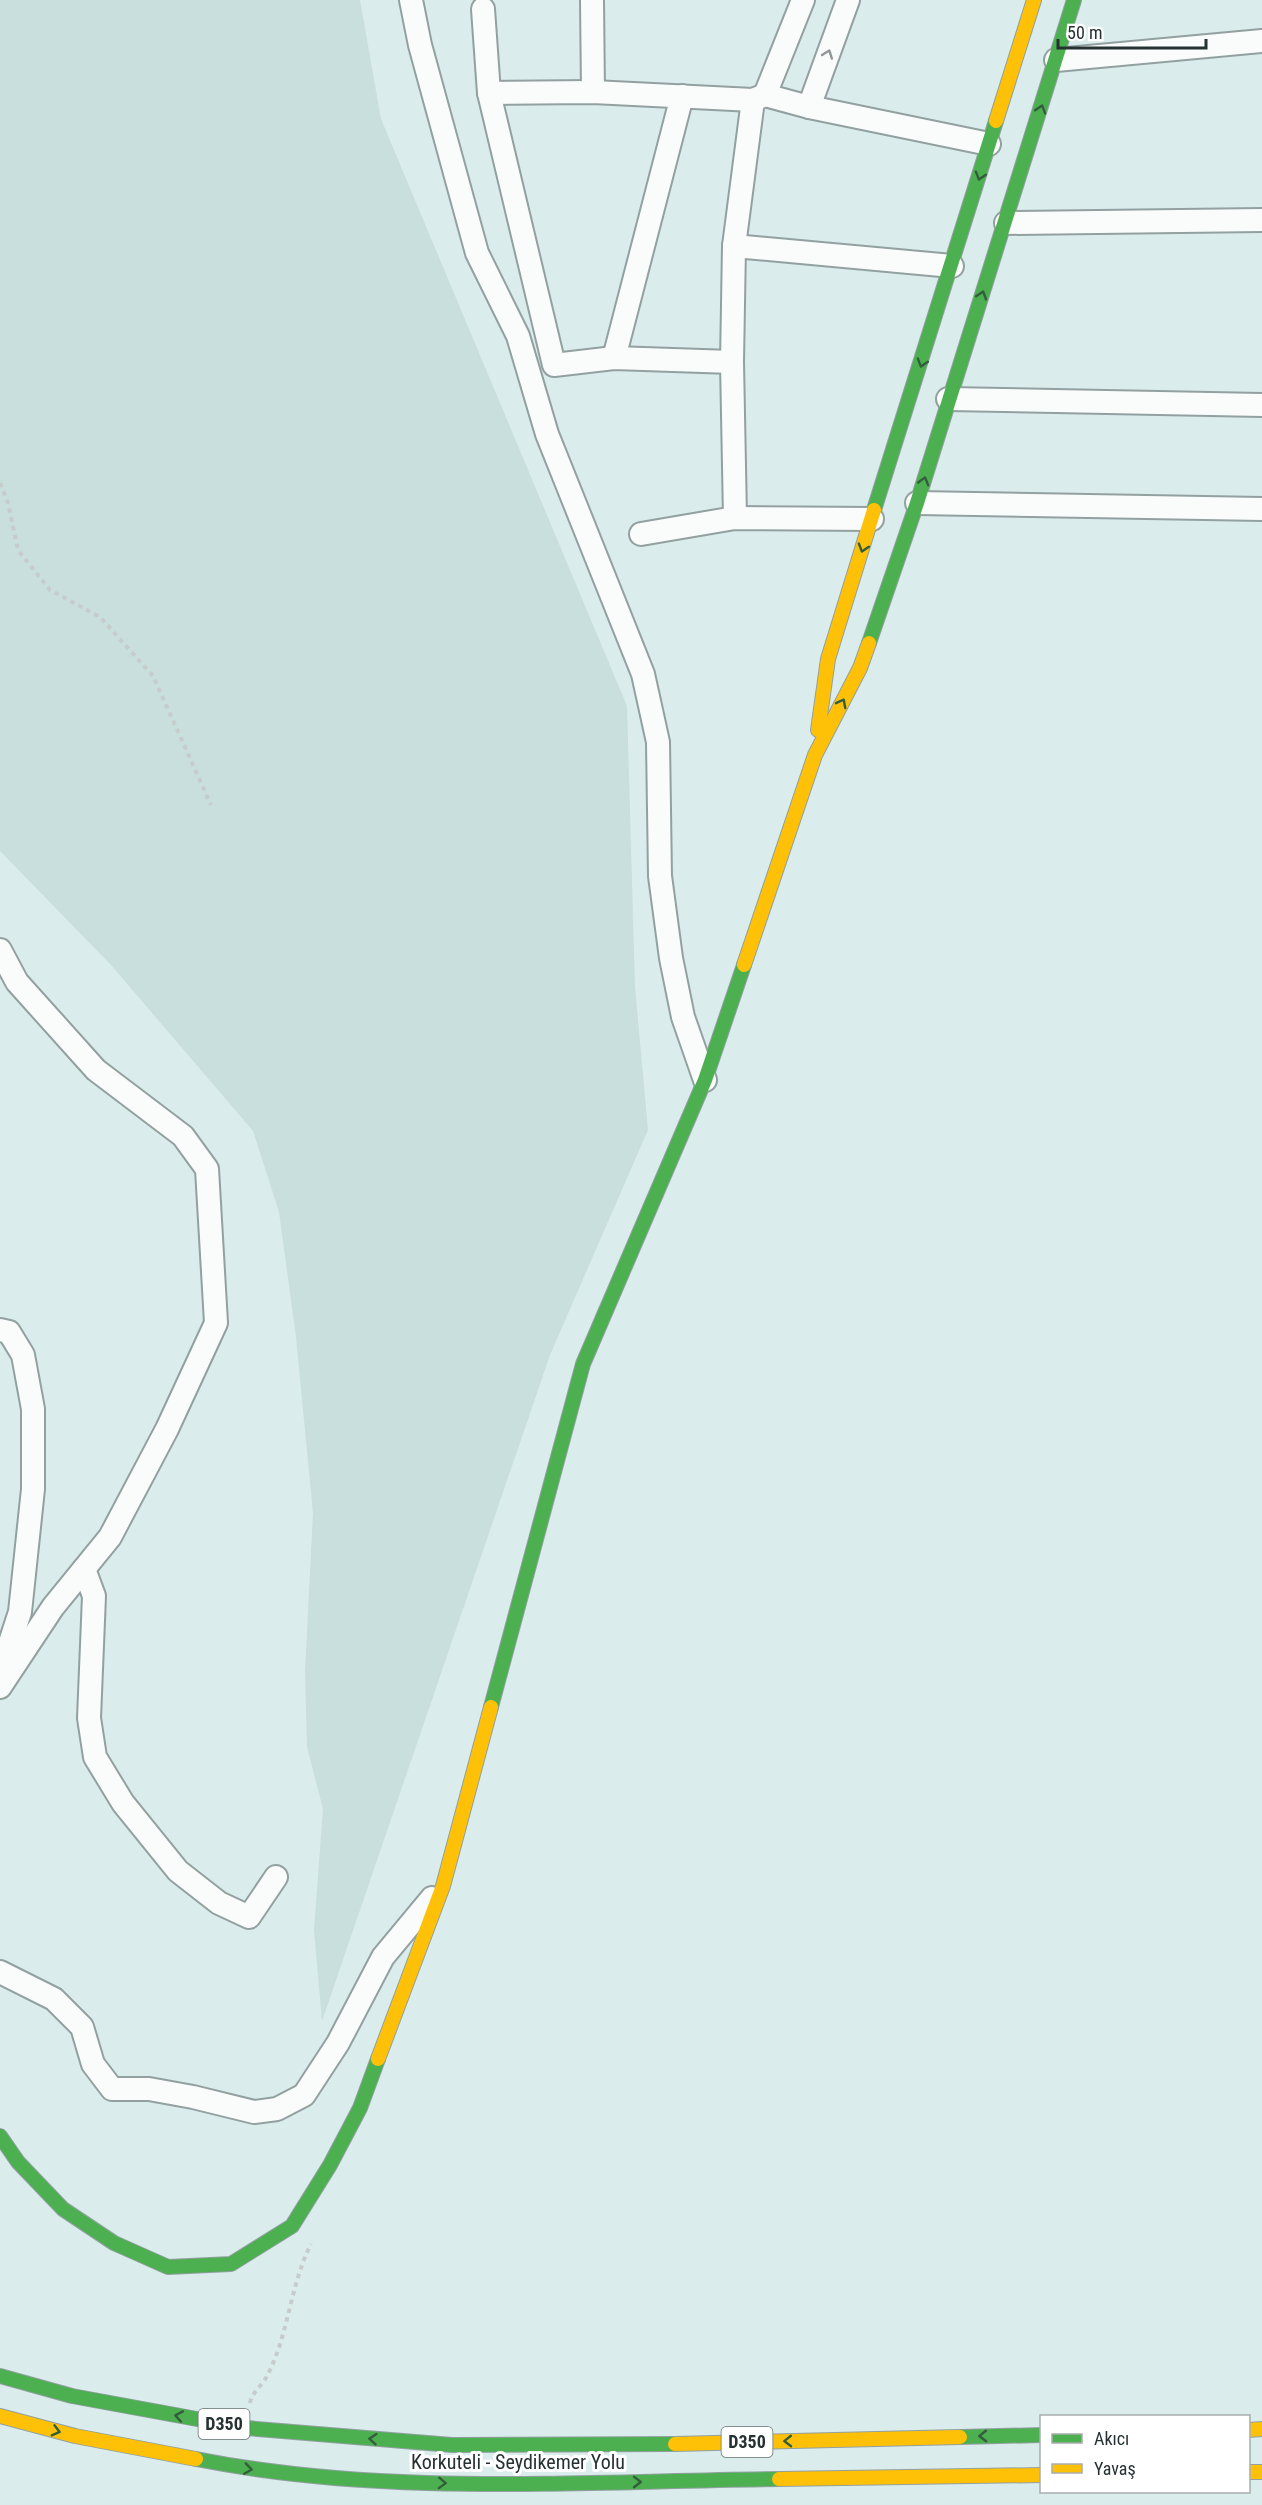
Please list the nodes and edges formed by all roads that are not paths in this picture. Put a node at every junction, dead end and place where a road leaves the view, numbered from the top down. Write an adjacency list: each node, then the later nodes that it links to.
1 (411, 0): 31 (street)
2 (592, 0): 10 (street)
3 (803, 0): 13 (street)
4 (848, 0): 14 (street, one-way to 4)
5 (1034, 0): 15 (main road)
6 (1074, 0): 9 (main road)
7 (483, 9): 11 (street)
8 (1262, 41): 9 (street)
9 (1056, 60): 17 (main road, one-way to 9)
10 (593, 92): 11 (street); 12 (street)
11 (489, 93): 20 (street)
12 (682, 96): 13 (street); 20 (street)
13 (759, 98): 14 (street); 18 (street)
14 (809, 107): 15 (street)
15 (989, 144): 19 (main road, one-way to 19)
16 (1262, 220): 17 (street)
17 (1006, 224): 22 (main road, one-way to 17)
18 (734, 246): 19 (street); 21 (street)
19 (952, 266): 27 (main road, one-way to 27)
20 (614, 358): 21 (street)
21 (732, 362): 26 (street)
22 (948, 399): 23 (street); 24 (main road, one-way to 22)
23 (1262, 405)
24 (918, 503): 25 (street); 29 (main road, one-way to 24)
25 (1262, 509)
26 (735, 518): 27 (street); 28 (street)
27 (872, 519): 29 (main road, one-way to 29)
28 (641, 534)
29 (815, 755): 31 (main road)
30 (0, 950): 33 (street)
31 (705, 1080): 37 (main road)
32 (0, 1330): 34 (street)
33 (84, 1569): 35 (street); 36 (street)
34 (0, 1673)
35 (0, 1687)
36 (276, 1878)
37 (443, 1886): 38 (street); 39 (main road)
38 (0, 1972)
39 (0, 2136)
40 (0, 2376): 42 (main road, Korkuteli - Seydikemer Yolu / D350, one-way to 40)
41 (0, 2416): 43 (main road, Korkuteli - Seydikemer Yolu / D350, one-way to 43)
42 (1040, 2435)
43 (1040, 2475)

